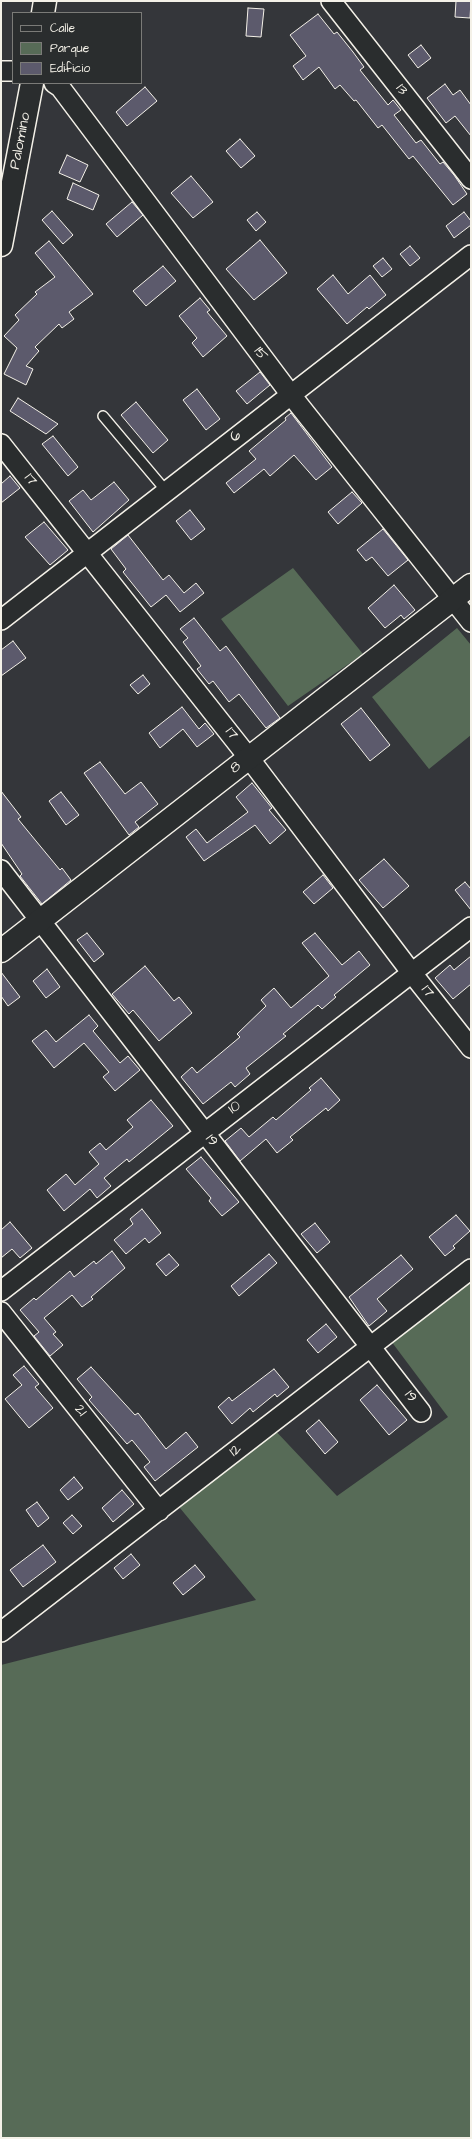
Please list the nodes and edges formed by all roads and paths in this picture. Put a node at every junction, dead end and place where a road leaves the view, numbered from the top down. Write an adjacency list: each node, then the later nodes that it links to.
1 (45, 1): 3 (street)
2 (331, 1): 8 (street, 13)
3 (43, 12)
4 (1, 71): 5 (street)
5 (12, 71)
6 (32, 84): 9 (street, Palomino)
7 (56, 84): 11 (street, 15)
8 (471, 179)
9 (1, 245)
10 (471, 255): 11 (street, 6)
11 (291, 395): 14 (street, 6); 17 (street, 15)
12 (104, 416): 14 (lane)
13 (1, 444): 15 (street, 17)
14 (166, 492): 15 (street, 6)
15 (88, 552): 18 (street, 6); 20 (street, 17)
16 (471, 585): 17 (street, 8)
17 (453, 599): 19 (street, 15); 20 (street, 8)
18 (1, 620)
19 (471, 622)
20 (249, 758): 22 (street, 8); 25 (street, 17)
21 (1, 870): 22 (street, 19)
22 (40, 921): 24 (street, 8); 27 (street, 19)
23 (471, 927): 25 (street, 10)
24 (1, 951)
25 (412, 972): 26 (street, 17); 27 (street, 10)
26 (471, 1048)
27 (204, 1132): 29 (street, 10); 31 (street, 19)
28 (471, 1269): 31 (street, 12)
29 (1, 1291)
30 (1, 1312): 33 (street, 21)
31 (370, 1346): 32 (street, 19); 33 (street, 12)
32 (421, 1412)
33 (159, 1511): 34 (street, 12)
34 (1, 1632)

